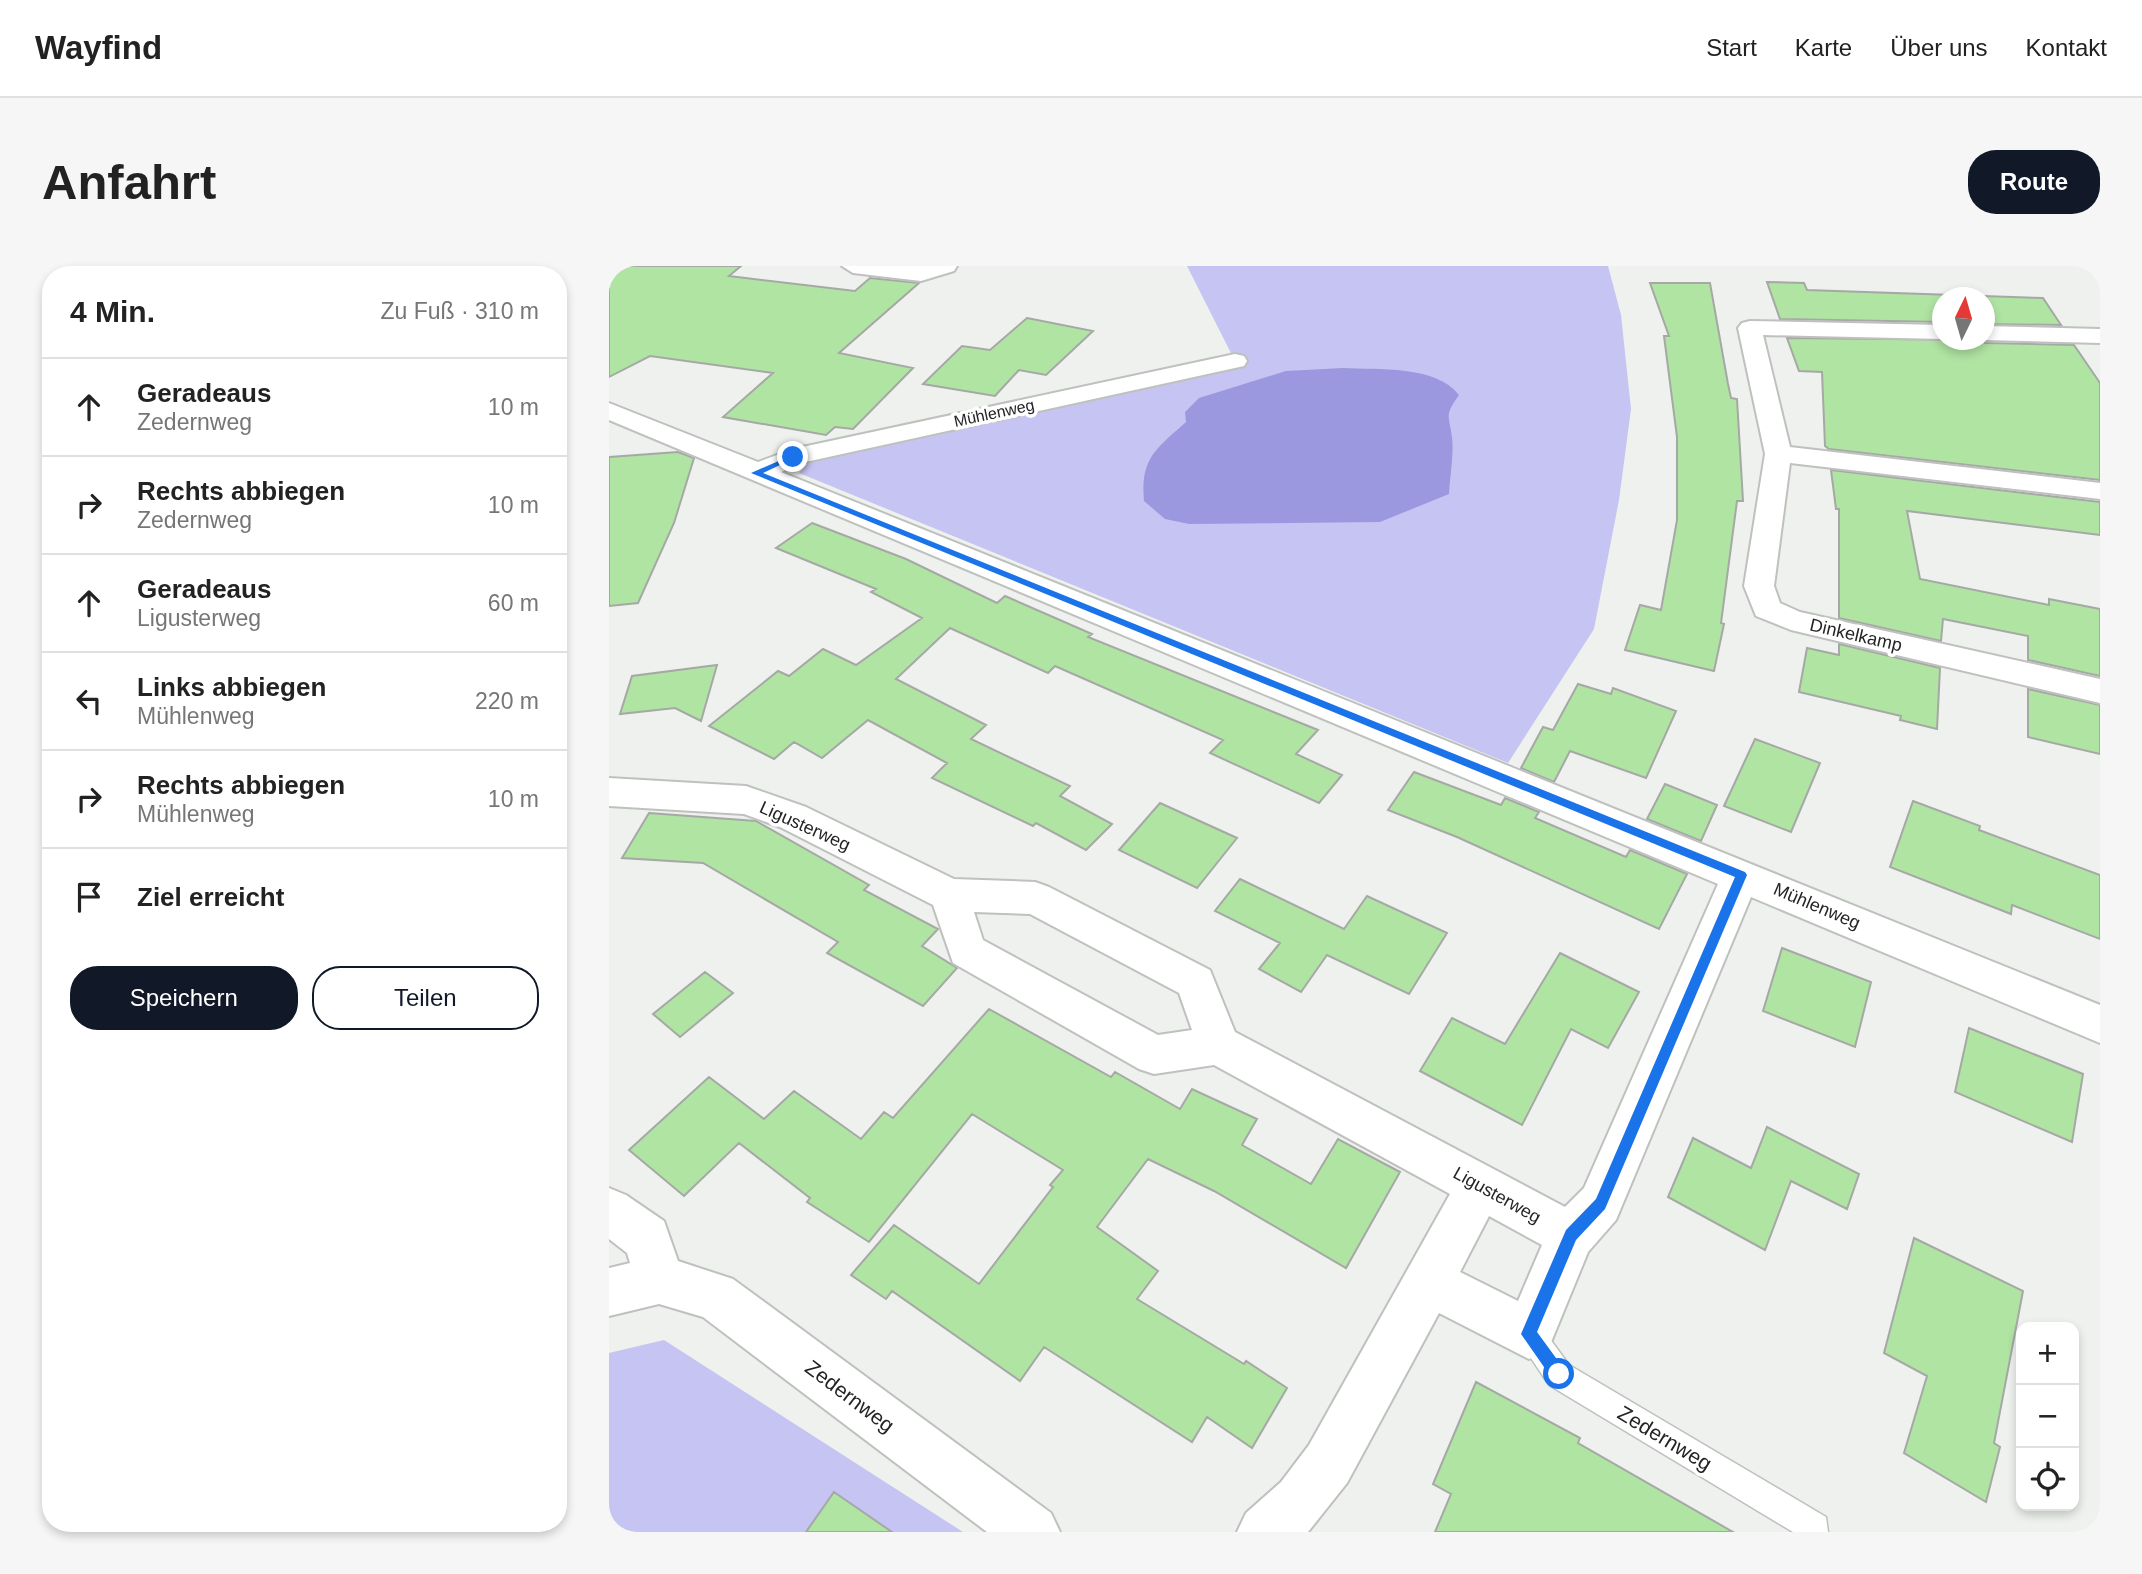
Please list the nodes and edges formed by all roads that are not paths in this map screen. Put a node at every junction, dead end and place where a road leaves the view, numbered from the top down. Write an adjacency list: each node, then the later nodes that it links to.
1 (853, 266): 2 (street)
2 (947, 266)
3 (1932, 332): 8 (street, Dinkelkamp)
4 (1995, 333): 5 (street)
5 (2100, 336)
6 (1235, 361): 9 (street, Mühlenweg)
7 (611, 414): 9 (street, Mühlenweg)
8 (1778, 454): 10 (street); 11 (street, Dinkelkamp)
9 (755, 473): 13 (street, Mühlenweg)
10 (2100, 491)
11 (2100, 691)
12 (609, 792): 14 (street, Ligusterweg)
13 (1741, 875): 15 (street, Mühlenweg); 19 (street)
14 (949, 895): 16 (street, Ligusterweg); 16 (street)
15 (2100, 1024)
16 (1218, 1045): 17 (street, Ligusterweg)
17 (1480, 1185): 19 (street, Ligusterweg); 21 (street)
18 (609, 1211): 20 (street)
19 (1571, 1235): 23 (street)
20 (659, 1280): 22 (street, Zedernweg); 25 (street, Zedernweg)
21 (1430, 1282): 23 (street, Zedernweg); 26 (street)
22 (609, 1292)
23 (1529, 1334): 24 (lane, Zedernweg)
24 (1815, 1528)
25 (1032, 1532)
26 (1265, 1532)

